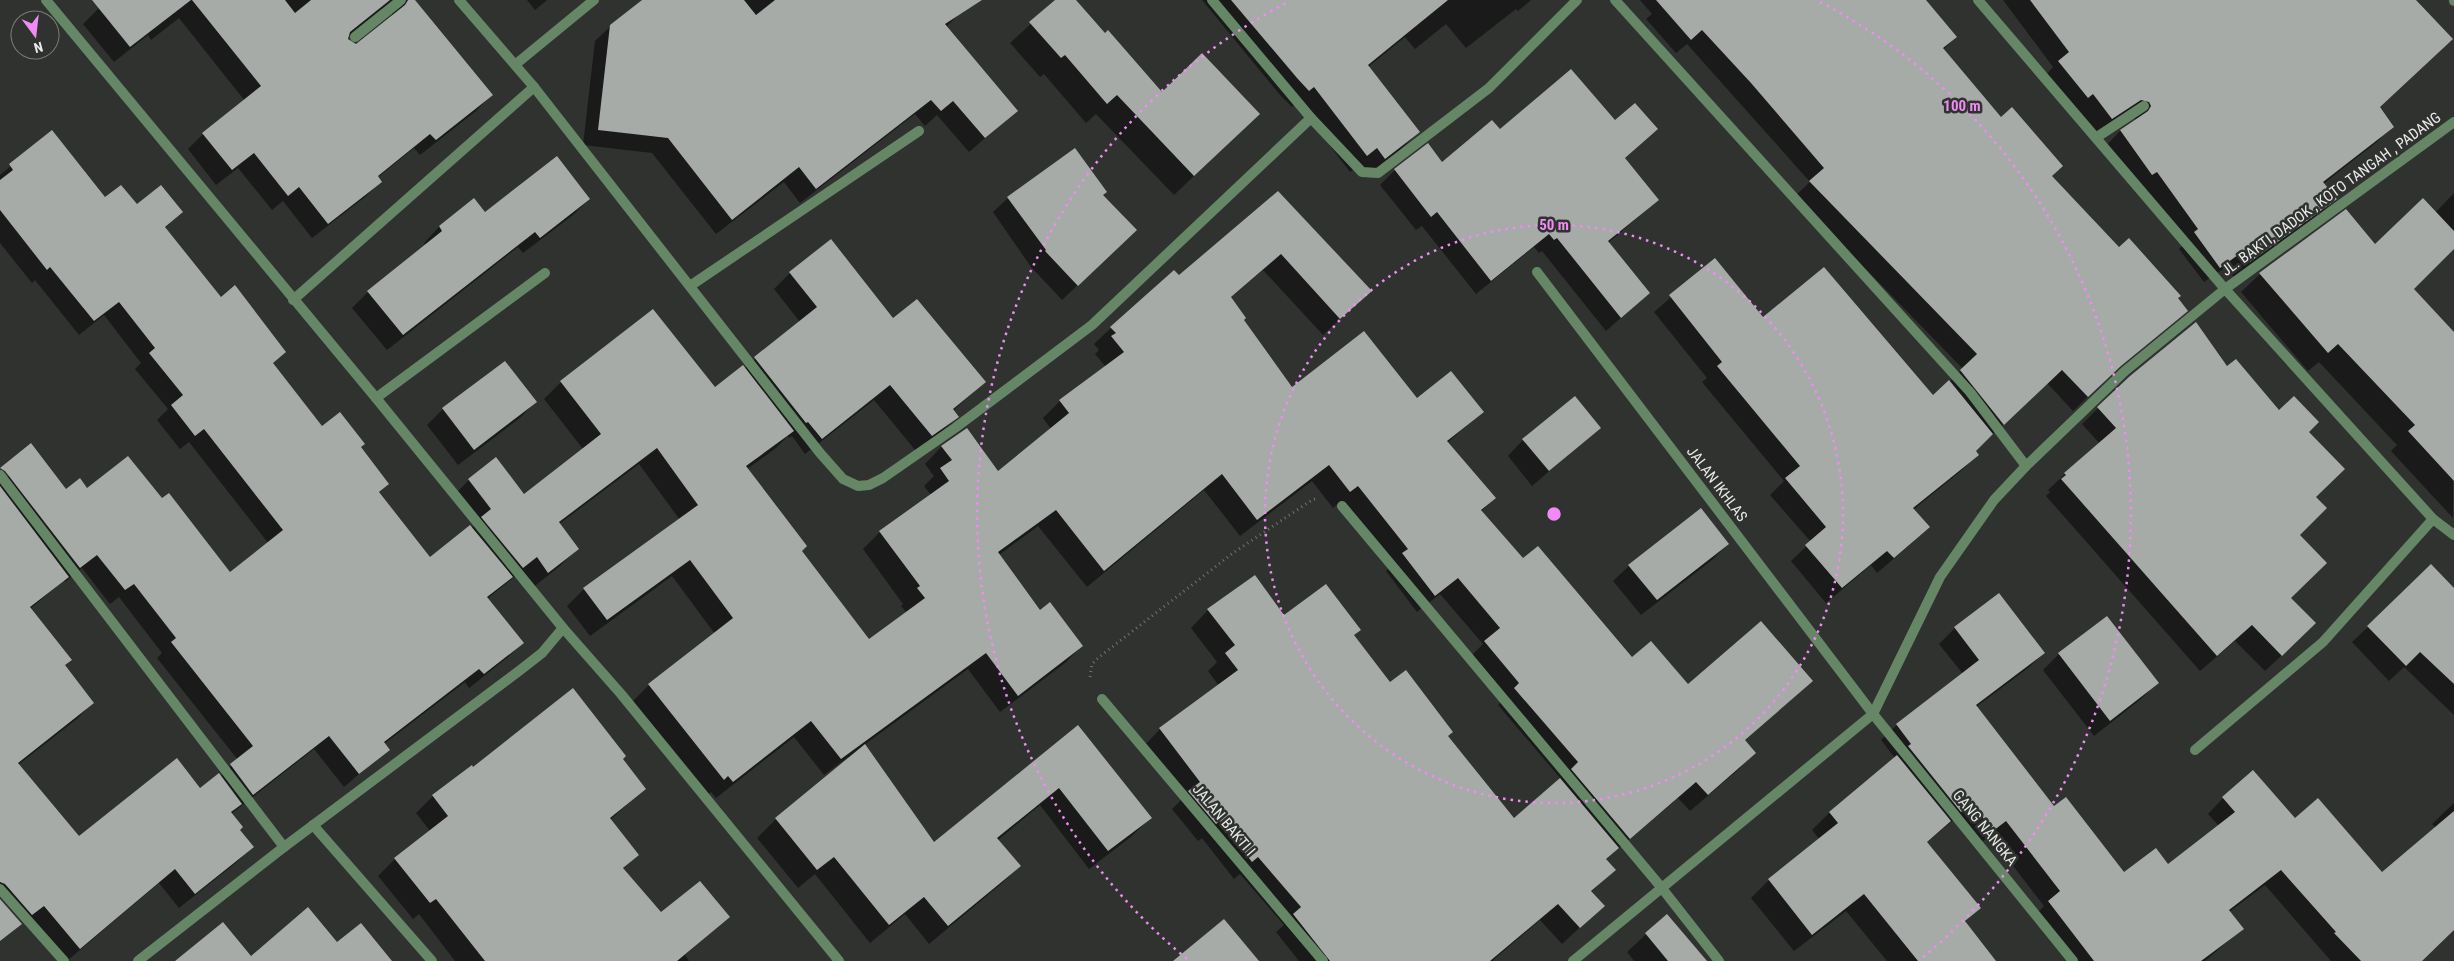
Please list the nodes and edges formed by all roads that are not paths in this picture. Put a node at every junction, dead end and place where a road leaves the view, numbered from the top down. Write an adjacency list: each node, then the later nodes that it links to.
1 (46, 0): 21 (street)
2 (401, 0): 9 (street)
3 (459, 0): 10 (street)
4 (594, 0): 10 (street)
5 (1212, 0): 13 (street)
6 (1577, 0): 13 (street)
7 (1615, 0): 23 (street)
8 (1978, 0): 16 (street)
9 (355, 36)
10 (516, 64): 11 (street)
11 (534, 87): 19 (street); 21 (street)
12 (2144, 106): 16 (street)
13 (1311, 118): 19 (street)
14 (2454, 122): 20 (street, JL. BAKTI, DADOK , KOTO TANGAH , PADANG)
15 (919, 131): 19 (street)
16 (2097, 138): 20 (street)
17 (1537, 272): 30 (street, JALAN IKHLAS)
18 (545, 273): 22 (street)
19 (690, 286)
20 (2225, 289): 23 (street, JL. BAKTI, DADOK , KOTO TANGAH , PADANG); 26 (street)
21 (294, 300): 22 (street)
22 (376, 398): 28 (street)
23 (2026, 466): 30 (street, JL. BAKTI, DADOK , KOTO TANGAH , PADANG)
24 (0, 475): 33 (street)
25 (1342, 506): 34 (street)
26 (2433, 519): 27 (street); 31 (street)
27 (2454, 535)
28 (563, 628): 32 (street); 39 (street)
29 (1102, 699): 40 (street, JALAN BAKTI I)
30 (1873, 714): 34 (street); 43 (street, GANG NANGKA)
31 (2195, 750)
32 (313, 825): 33 (street); 38 (street)
33 (284, 847): 37 (street)
34 (1661, 887): 41 (street); 42 (street)
35 (0, 890): 36 (street)
36 (64, 961)
37 (138, 961)
38 (432, 961)
39 (839, 961)
40 (1323, 961)
41 (1573, 961)
42 (1720, 961)
43 (2073, 961)

